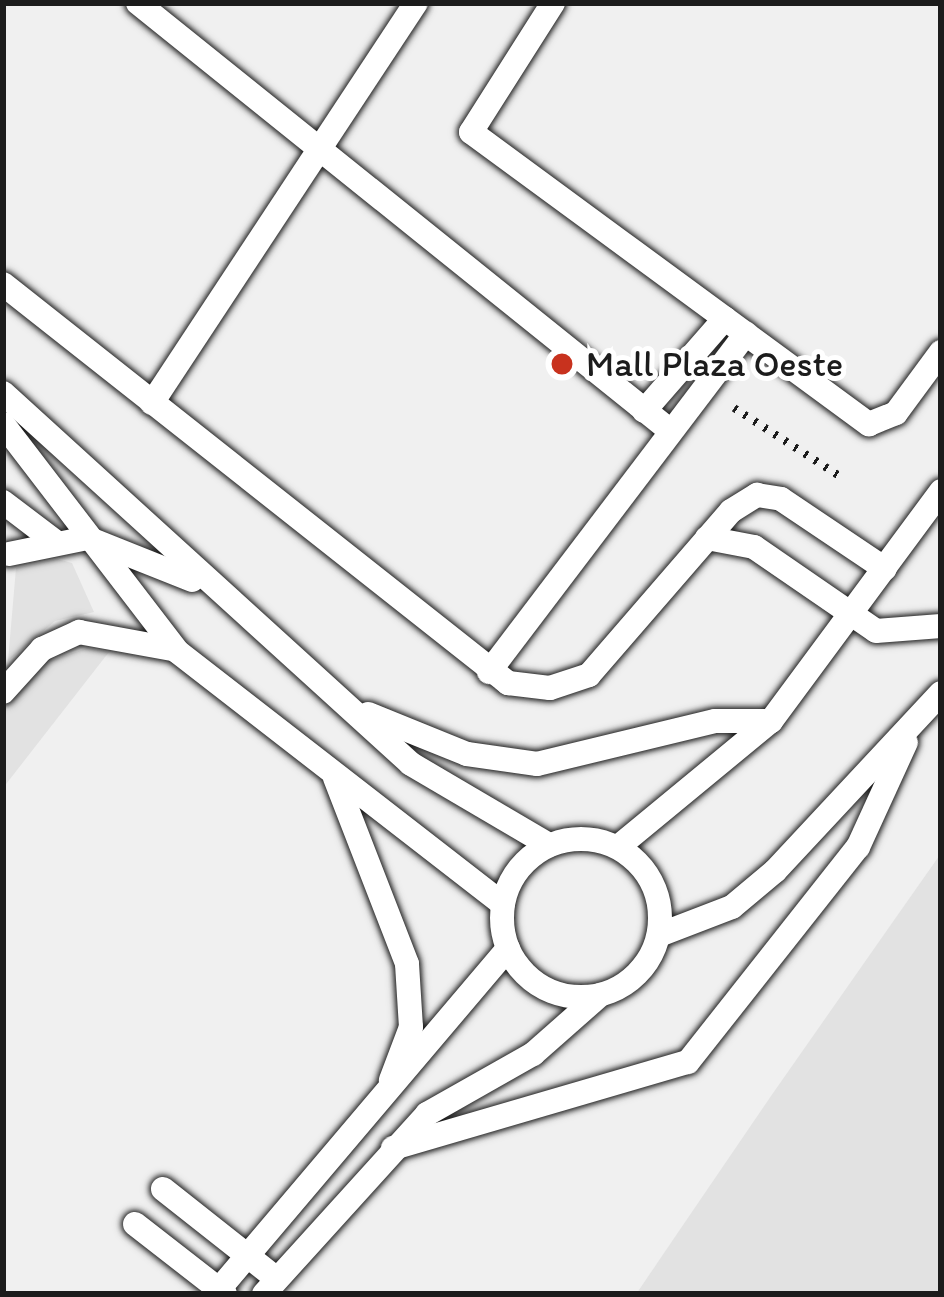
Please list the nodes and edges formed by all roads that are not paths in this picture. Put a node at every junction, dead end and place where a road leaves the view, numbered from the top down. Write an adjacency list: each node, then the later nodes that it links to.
1 (138, 3): 4 (lane)
2 (416, 3): 4 (lane)
3 (553, 3): 6 (lane)
4 (320, 141): 9 (lane); 10 (lane)
5 (3, 284): 9 (lane)
6 (736, 325): 7 (lane); 10 (lane); 12 (lane)
7 (941, 352)
8 (3, 393): 20 (lane)
9 (152, 403): 24 (lane)
10 (644, 411): 12 (lane)
11 (3, 424): 15 (lane)
12 (667, 428): 24 (lane)
13 (941, 491): 19 (lane)
14 (3, 502): 17 (lane)
15 (87, 538): 17 (lane); 20 (lane); 23 (lane)
16 (707, 538): 19 (lane); 21 (lane); 24 (lane)
17 (53, 541): 18 (lane)
18 (10, 554)
19 (885, 569): 21 (lane)
20 (215, 594): 27 (lane)
21 (850, 617): 22 (lane); 28 (lane)
22 (941, 626)
23 (178, 652): 25 (lane); 30 (lane)
24 (489, 672)
25 (3, 692)
26 (941, 693): 29 (lane)
27 (347, 705): 28 (lane); 31 (lane)
28 (771, 721): 32 (lane)
29 (906, 742): 34 (lane); 38 (lane)
30 (334, 776): 33 (lane); 37 (lane)
31 (549, 845): 32 (lane); 33 (lane)
32 (618, 847): 34 (lane)
33 (503, 904): 35 (lane)
34 (659, 935): 36 (lane)
35 (508, 950): 36 (lane); 37 (lane)
36 (600, 995): 38 (lane)
37 (375, 1112): 41 (lane)
38 (393, 1148): 42 (lane)
39 (163, 1189): 41 (lane)
40 (136, 1224): 43 (lane)
41 (248, 1256): 42 (lane); 43 (lane)
42 (270, 1286)
43 (220, 1292)

